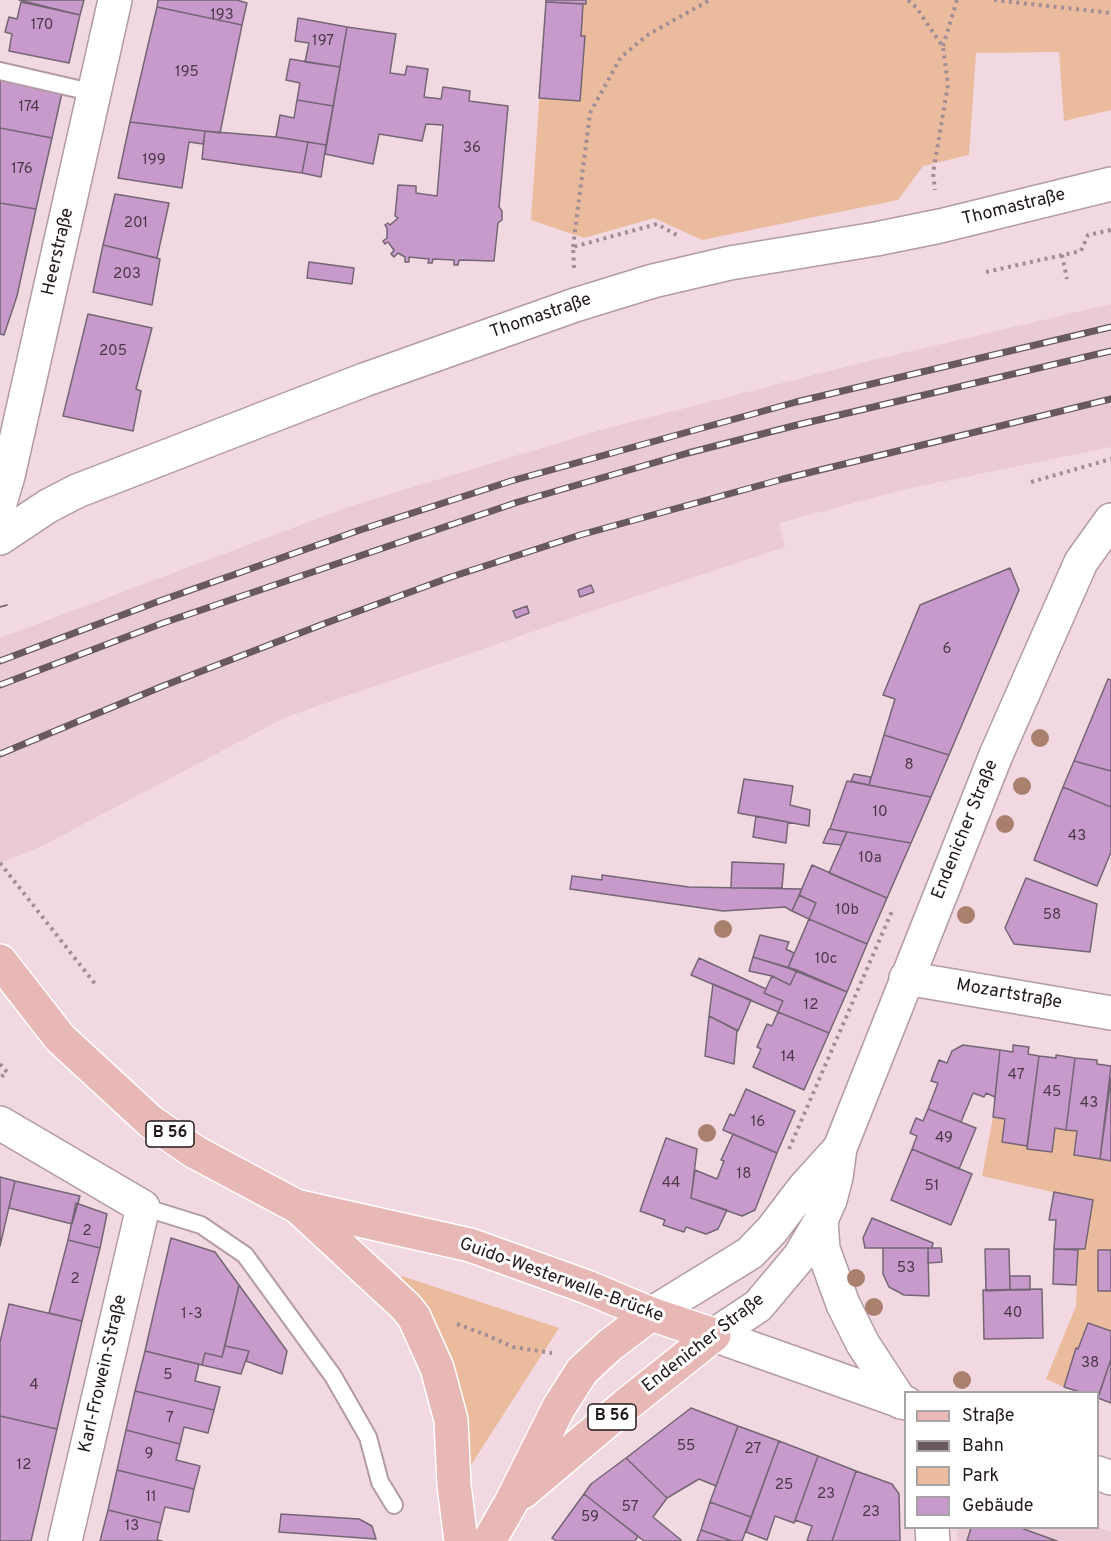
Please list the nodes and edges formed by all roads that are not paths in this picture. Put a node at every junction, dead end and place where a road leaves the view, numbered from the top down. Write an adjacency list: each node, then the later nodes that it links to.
1 (115, 0): 3 (street, Heerstraße)
2 (0, 71): 3 (lane)
3 (94, 93): 5 (street, Heerstraße)
4 (1105, 184): 7 (street, Thomastraße)
5 (0, 503)
6 (1111, 520): 9 (street, Endenicher Straße)
7 (0, 538)
8 (0, 961): 13 (main road, Guido-Westerwelle-Brücke / B 56)
9 (906, 978): 10 (street, Mozartstraße); 12 (street, Endenicher Straße)
10 (1111, 1013)
11 (0, 1123): 14 (street)
12 (840, 1148): 15 (street, Endenicher Straße); 16 (street, Endenicher Straße)
13 (296, 1206): 16 (main road, Guido-Westerwelle-Brücke / B 56); 22 (main road, B 56)
14 (143, 1207): 20 (lane); 21 (street, Karl-Frowein-Straße)
15 (821, 1220): 17 (street, Endenicher Straße); 18 (street)
16 (651, 1314): 17 (main road, Guido-Westerwelle-Brücke / B 56); 19 (main road, Endenicher Straße / B 56)
17 (714, 1335): 18 (street); 19 (main road, Endenicher Straße / B 56)
18 (903, 1402)
19 (512, 1501): 23 (main road, Endenicher Straße / B 56)
20 (394, 1505)
21 (66, 1541)
22 (461, 1541)
23 (489, 1541)

